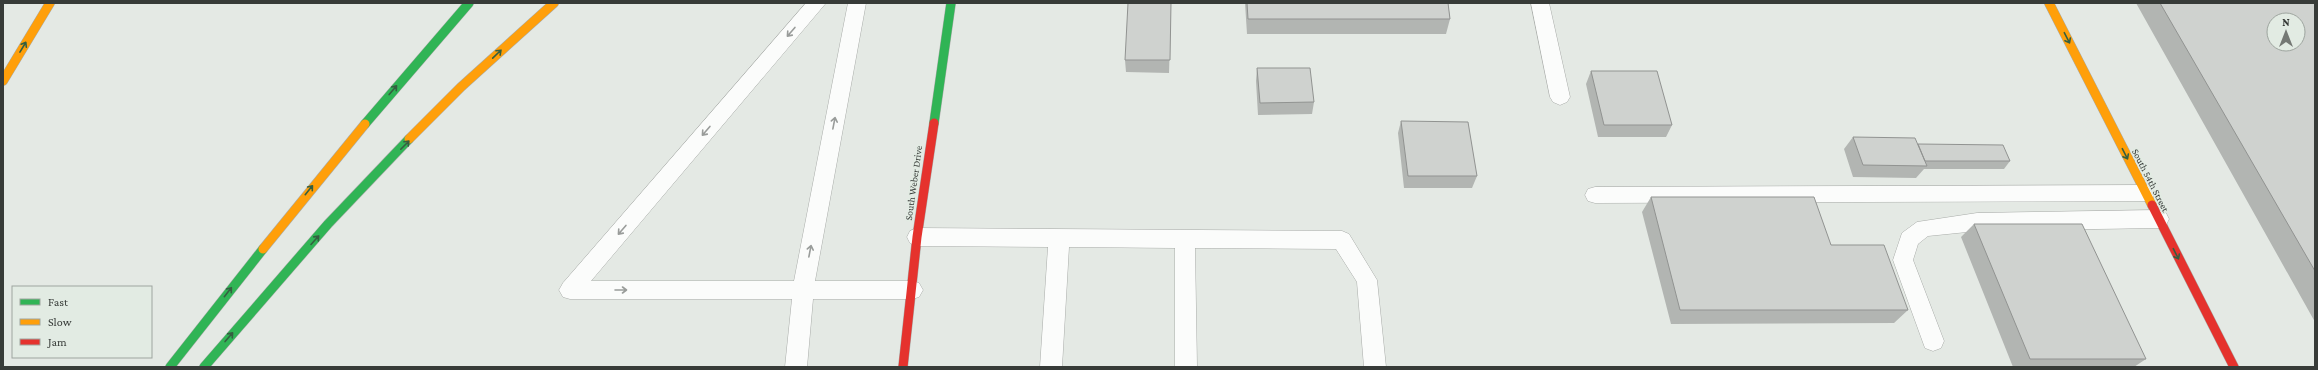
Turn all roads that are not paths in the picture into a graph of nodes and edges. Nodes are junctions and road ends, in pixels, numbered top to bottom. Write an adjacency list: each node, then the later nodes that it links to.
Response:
1 (50, 3): 9 (main road, one-way to 1)
2 (469, 3): 20 (main road, one-way to 2)
3 (554, 3): 21 (main road, one-way to 3)
4 (817, 3): 17 (lane, one-way to 17)
5 (857, 3): 17 (lane, one-way to 5)
6 (950, 3): 14 (main road, South Weber Drive)
7 (1540, 3): 10 (lane)
8 (2049, 3): 11 (main road, South 54th Street, one-way to 11)
9 (3, 81)
10 (1560, 97)
11 (2145, 193): 12 (lane); 13 (main road, South 54th Street)
12 (1595, 195)
13 (2159, 219): 19 (lane); 27 (main road, South 54th Street, one-way to 27)
14 (917, 238): 15 (lane); 18 (main road, South Weber Drive)
15 (1058, 238): 16 (lane); 24 (lane)
16 (1185, 238): 25 (lane); 26 (lane)
17 (803, 290): 18 (lane); 22 (lane)
18 (912, 290): 23 (main road, South Weber Drive)
19 (1933, 341)
20 (170, 367)
21 (204, 367)
22 (796, 367)
23 (903, 367)
24 (1051, 367)
25 (1186, 367)
26 (1374, 367)
27 (2234, 367)

